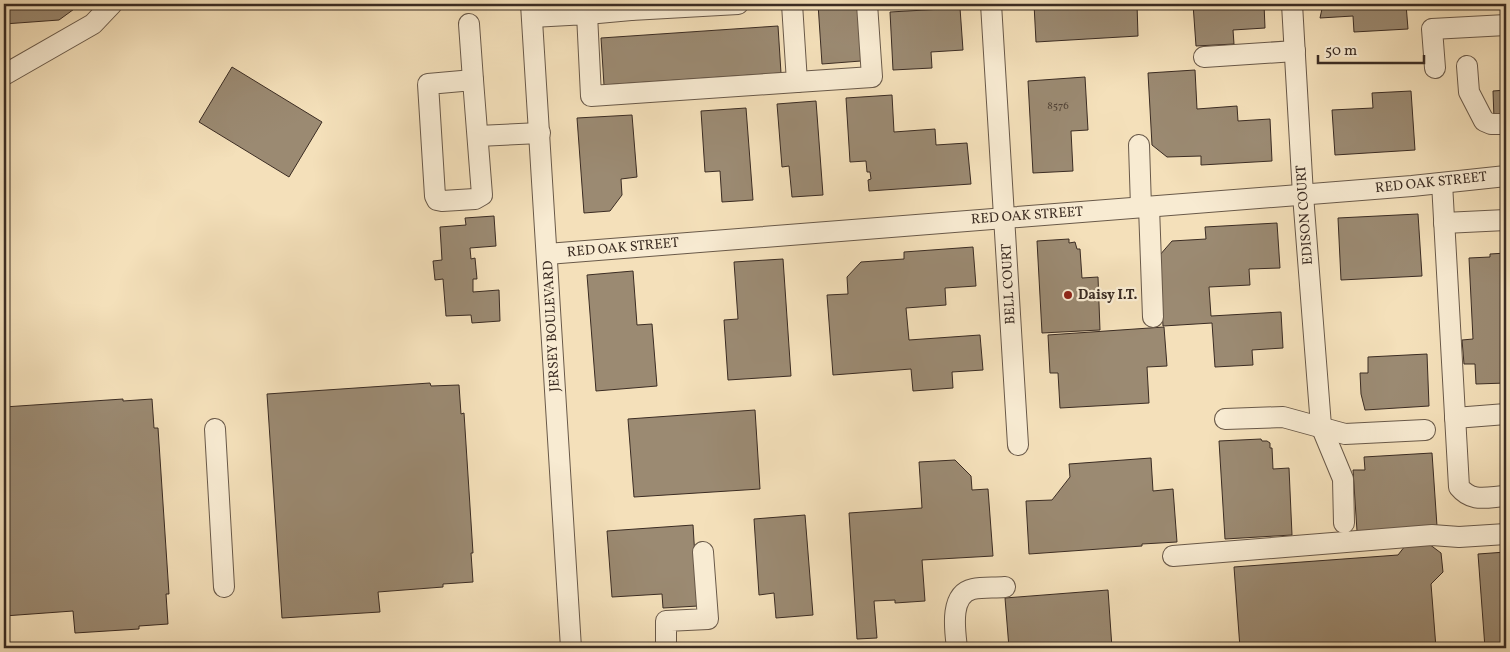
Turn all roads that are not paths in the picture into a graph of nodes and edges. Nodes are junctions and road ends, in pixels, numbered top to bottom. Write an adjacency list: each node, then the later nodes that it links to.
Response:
1 (112, 4): 16 (street)
2 (738, 4): 7 (street)
3 (792, 4): 18 (street)
4 (867, 4): 18 (street)
5 (991, 4): 27 (street, BELL COURT)
6 (1292, 4): 12 (street, EDISON COURT)
7 (630, 7): 9 (street)
8 (532, 10): 9 (street); 20 (street, JERSEY BOULEVARD)
9 (587, 14): 18 (street)
10 (469, 24): 17 (street)
11 (1506, 25): 15 (street)
12 (1295, 51): 13 (street); 25 (street, EDISON COURT)
13 (1204, 57)
14 (1467, 66): 19 (street)
15 (1435, 68)
16 (4, 75)
17 (474, 80): 21 (street); 21 (street)
18 (797, 82)
19 (1506, 124)
20 (540, 133): 21 (street); 30 (street, JERSEY BOULEVARD)
21 (478, 136)
22 (1139, 145): 26 (street)
23 (1506, 176): 24 (street, RED OAK STREET)
24 (1442, 183): 25 (street, RED OAK STREET); 29 (street)
25 (1303, 195): 26 (street, RED OAK STREET); 35 (street, EDISON COURT)
26 (1145, 207): 27 (street, RED OAK STREET); 31 (street)
27 (1005, 218): 30 (street, RED OAK STREET); 38 (street, BELL COURT)
28 (1506, 220): 29 (street)
29 (1444, 223): 33 (street)
30 (547, 254): 46 (street, JERSEY BOULEVARD)
31 (1153, 317)
32 (1506, 414): 33 (street)
33 (1455, 418): 39 (street)
34 (1225, 419): 35 (street)
35 (1321, 426): 37 (street); 40 (street, EDISON COURT)
36 (215, 429): 44 (street)
37 (1425, 430)
38 (1018, 445)
39 (1506, 496)
40 (1344, 523)
41 (1506, 534): 43 (street)
42 (703, 552): 47 (street)
43 (1173, 556)
44 (224, 587)
45 (1005, 587): 48 (street)
46 (571, 648)
47 (666, 648)
48 (957, 648)

